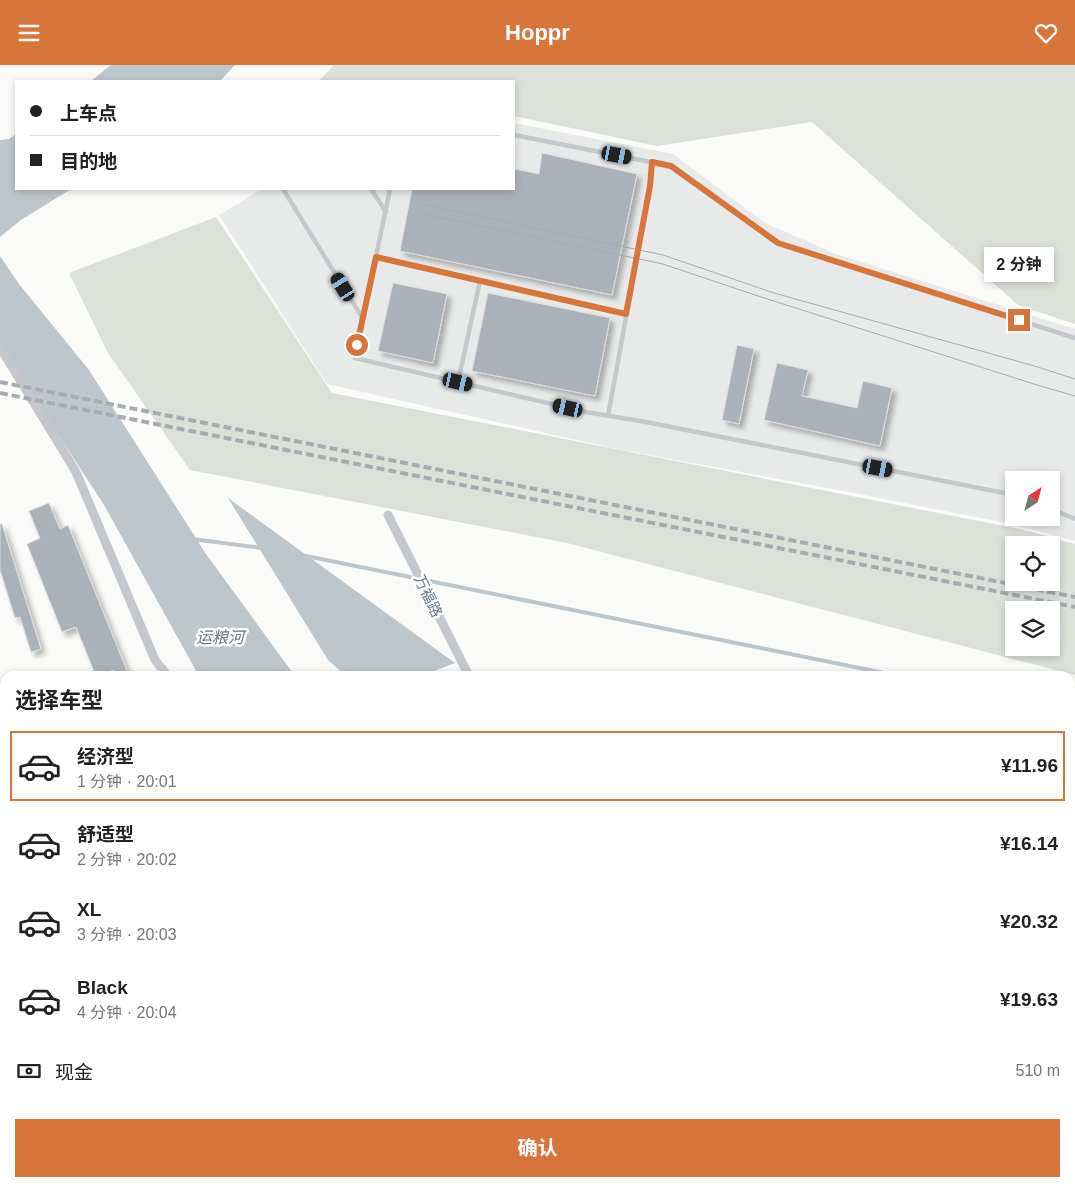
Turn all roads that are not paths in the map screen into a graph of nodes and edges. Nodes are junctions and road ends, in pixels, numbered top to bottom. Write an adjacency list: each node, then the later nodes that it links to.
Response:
1 (515, 135): 2 (lane)
2 (652, 162): 9 (lane); 11 (lane)
3 (283, 190): 10 (lane)
4 (371, 190): 6 (lane)
5 (390, 190): 6 (lane)
6 (386, 212): 7 (lane)
7 (376, 257): 8 (lane); 10 (lane)
8 (480, 281): 9 (lane); 13 (lane)
9 (626, 314): 14 (lane)
10 (363, 319): 13 (lane)
11 (1075, 338)
12 (0, 347): 19 (street)
13 (458, 382): 14 (lane)
14 (608, 416): 15 (lane)
15 (1005, 493)
16 (1060, 513): 18 (lane)
17 (388, 515): 20 (street, 万福路)
18 (1075, 519)
19 (164, 671)
20 (466, 671)

